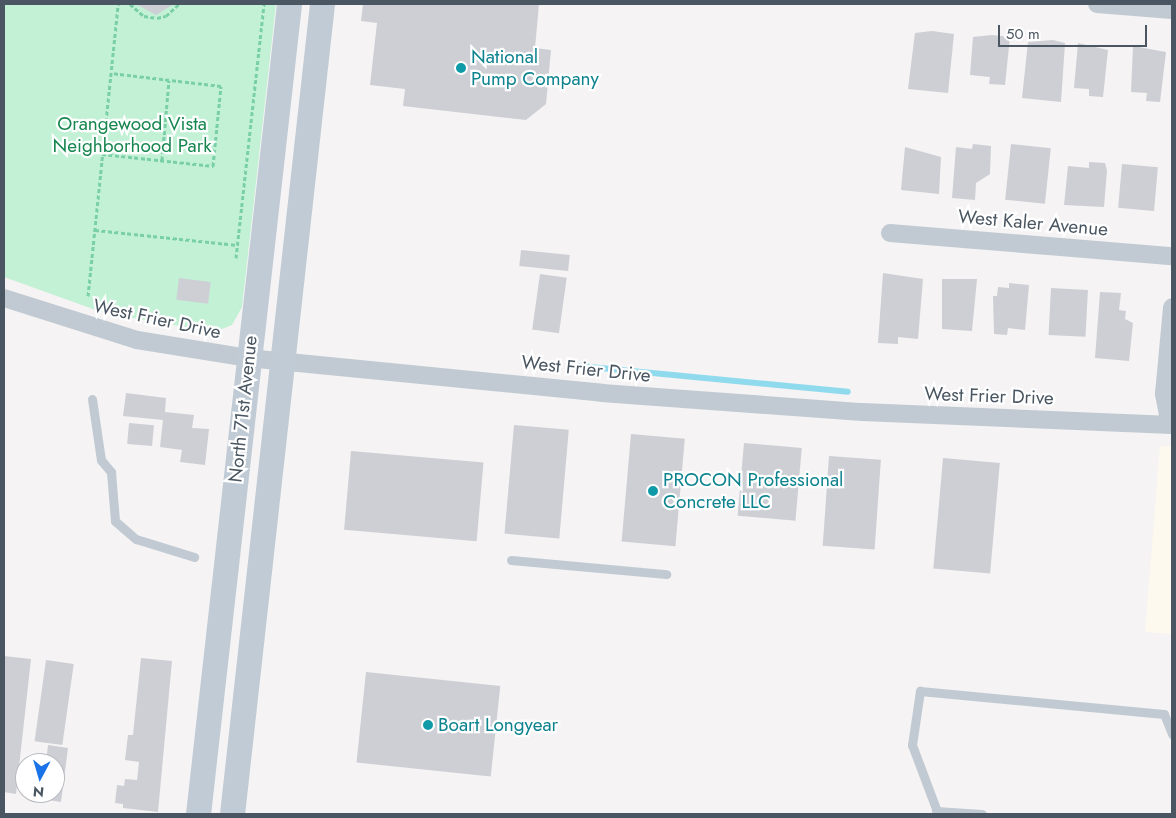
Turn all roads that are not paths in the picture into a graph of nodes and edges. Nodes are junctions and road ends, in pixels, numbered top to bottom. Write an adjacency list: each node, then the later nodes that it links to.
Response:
1 (289, 4): 5 (street, North 71st Avenue)
2 (322, 4): 6 (street, North 71st Avenue)
3 (1097, 4): 4 (street)
4 (1172, 10)
5 (279, 90): 6 (street); 11 (street, North 71st Avenue)
6 (312, 95): 12 (street, North 71st Avenue)
7 (890, 233): 8 (street, West Kaler Avenue)
8 (1172, 256)
9 (4, 298): 11 (street, West Frier Drive)
10 (1172, 307): 14 (street)
11 (248, 358): 12 (street, West Frier Drive); 16 (street, North 71st Avenue)
12 (282, 361): 14 (street, West Frier Drive); 18 (street, North 71st Avenue)
13 (92, 399): 15 (lane)
14 (1172, 424)
15 (194, 557)
16 (226, 560): 18 (street); 22 (street, North 71st Avenue)
17 (511, 560): 19 (lane)
18 (260, 563): 23 (street, North 71st Avenue)
19 (666, 574)
20 (1172, 734): 21 (lane)
21 (937, 812): 24 (lane)
22 (198, 814)
23 (232, 814)
24 (982, 814)

